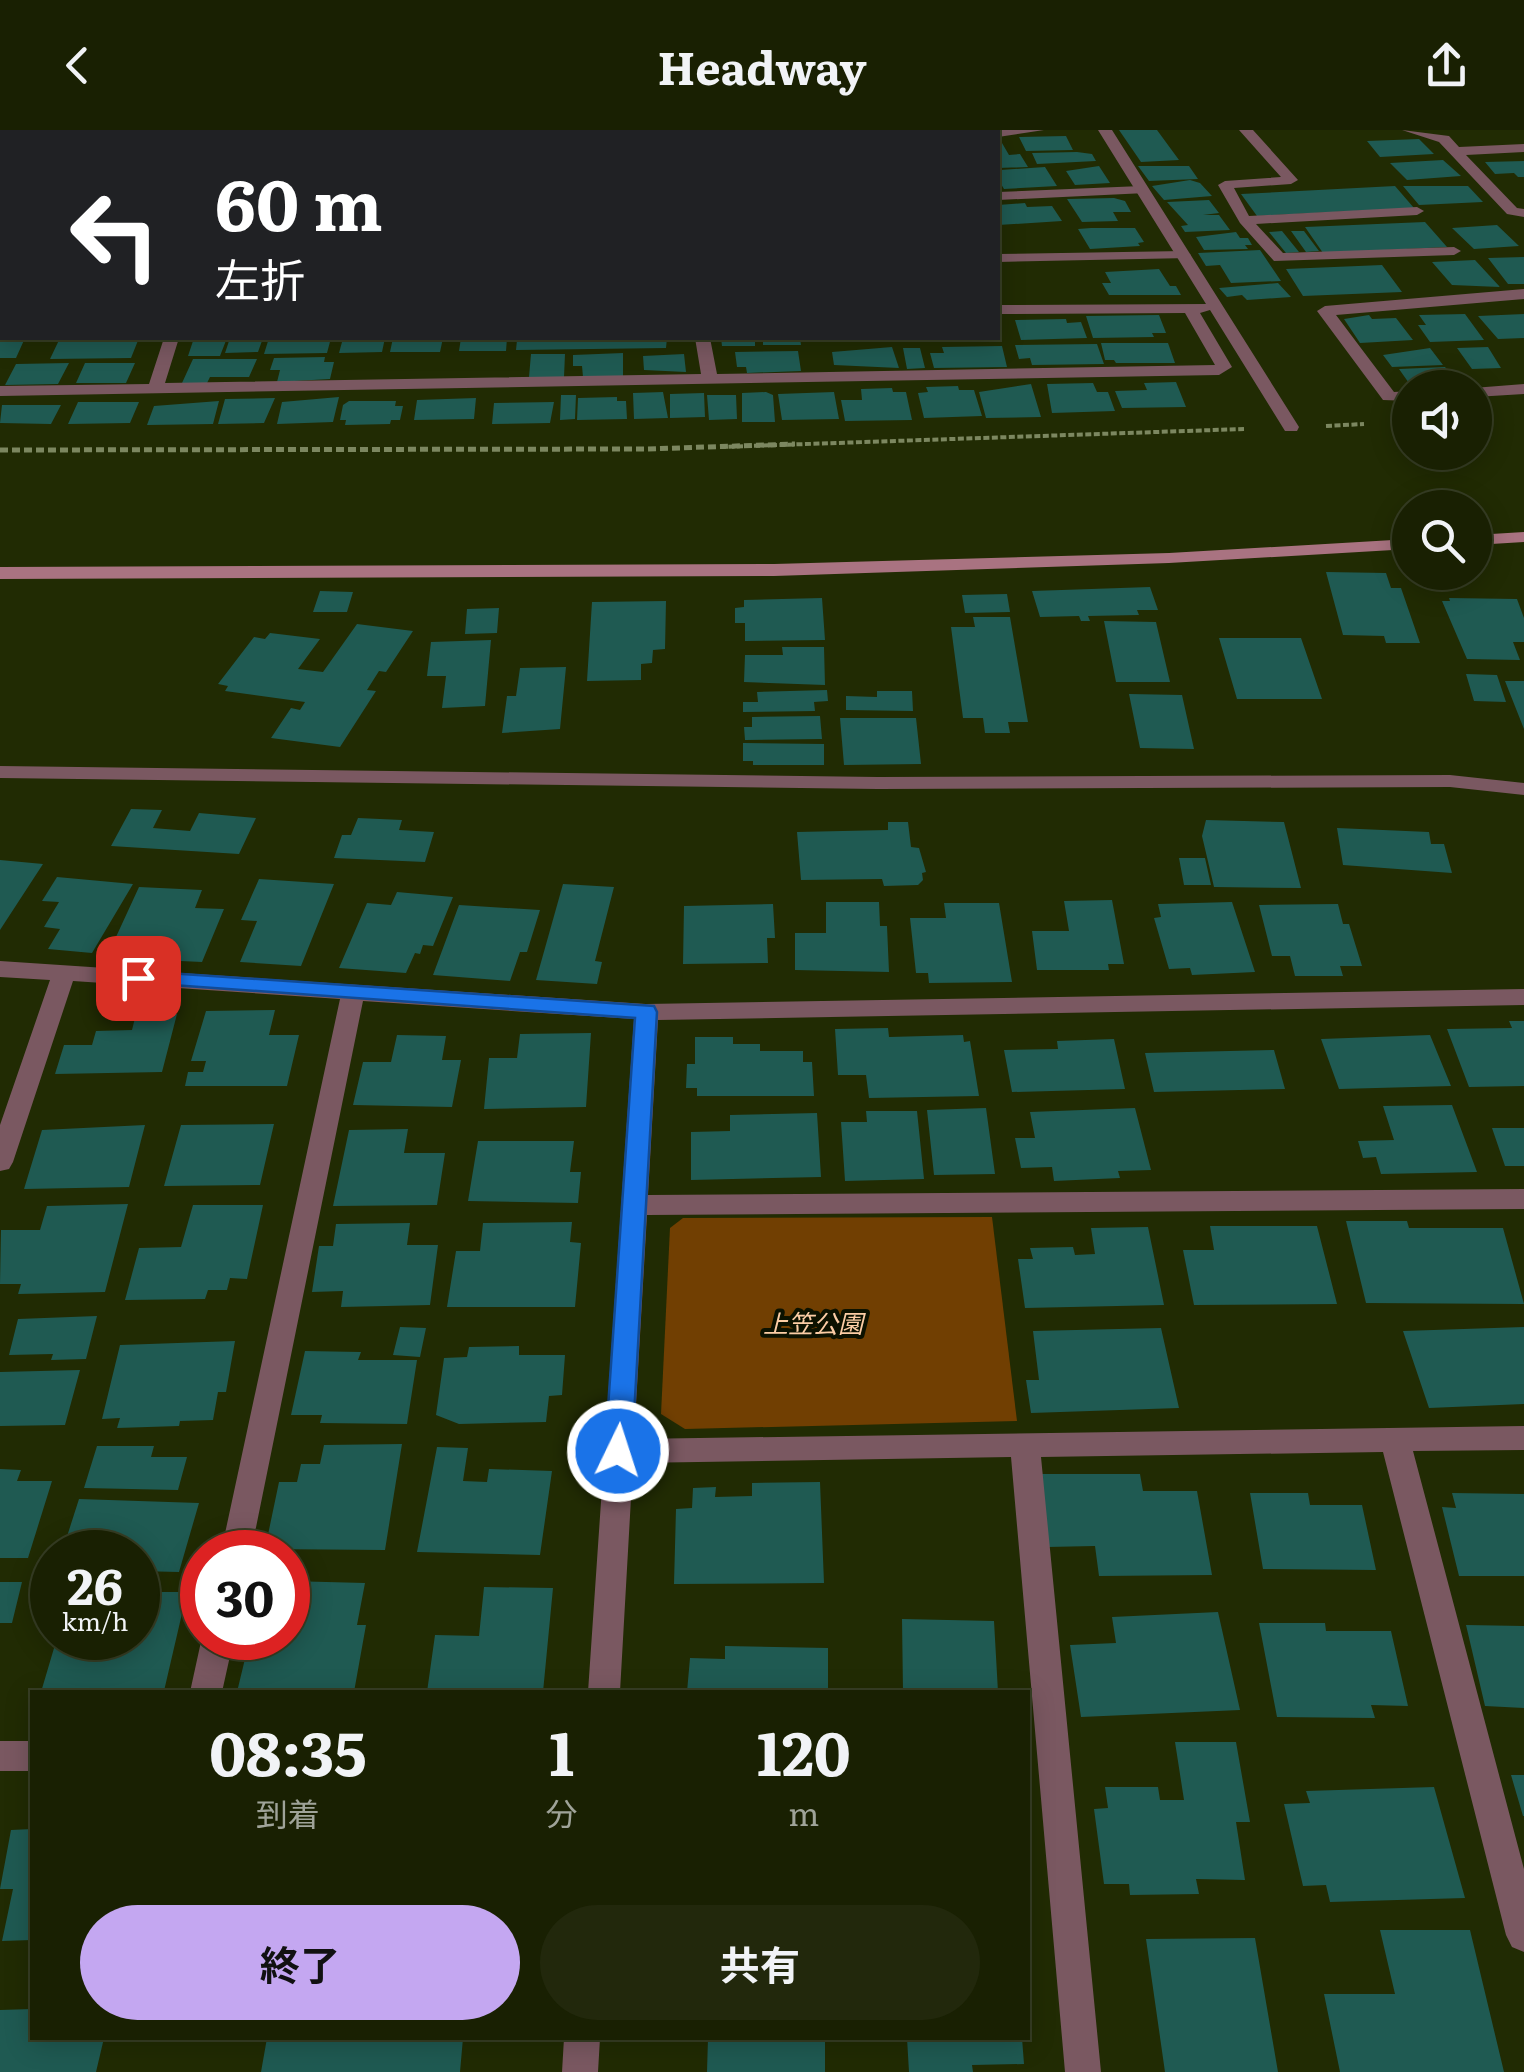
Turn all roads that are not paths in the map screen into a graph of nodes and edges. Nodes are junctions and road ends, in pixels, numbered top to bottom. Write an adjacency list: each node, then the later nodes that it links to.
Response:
1 (1037, 130): 5 (street)
2 (1105, 130): 8 (street)
3 (1246, 130): 12 (street)
4 (1408, 130): 7 (street)
5 (1000, 133)
6 (1524, 148): 7 (street)
7 (1455, 150): 11 (street)
8 (1141, 190): 9 (street); 14 (street)
9 (1000, 196)
10 (1417, 210): 12 (street)
11 (1524, 213)
12 (1245, 220): 13 (street)
13 (1454, 251)
14 (1184, 255): 15 (street); 18 (street)
15 (1000, 258)
16 (1524, 294): 27 (street)
17 (1190, 308): 18 (street); 19 (street); 22 (street)
18 (1219, 308): 28 (street)
19 (1000, 310)
20 (170, 340): 24 (street)
21 (702, 340): 22 (street)
22 (710, 379): 24 (street)
23 (1524, 389): 26 (street)
24 (155, 390): 25 (street)
25 (0, 391)
26 (1492, 391)
27 (1392, 397)
28 (1291, 427)
29 (1524, 537): 30 (street)
30 (1492, 539)
31 (1392, 545): 32 (street)
32 (0, 573)
33 (0, 772): 34 (street)
34 (1524, 788)
35 (0, 969): 36 (street)
36 (63, 976): 37 (street); 40 (street)
37 (353, 994): 39 (street); 47 (street)
38 (1524, 997): 39 (street)
39 (646, 1012): 42 (street)
40 (0, 1162)
41 (1524, 1199): 42 (street)
42 (634, 1205): 46 (street)
43 (1524, 1438): 44 (street)
44 (1394, 1440): 45 (street); 53 (street)
45 (1025, 1445): 46 (street); 56 (street)
46 (618, 1451): 50 (street)
47 (241, 1530)
48 (213, 1660): 49 (street)
49 (206, 1690)
50 (604, 1690)
51 (0, 1756): 52 (street)
52 (30, 1756)
53 (1524, 1935)
54 (582, 2040): 55 (street)
55 (580, 2072)
56 (1083, 2072)

